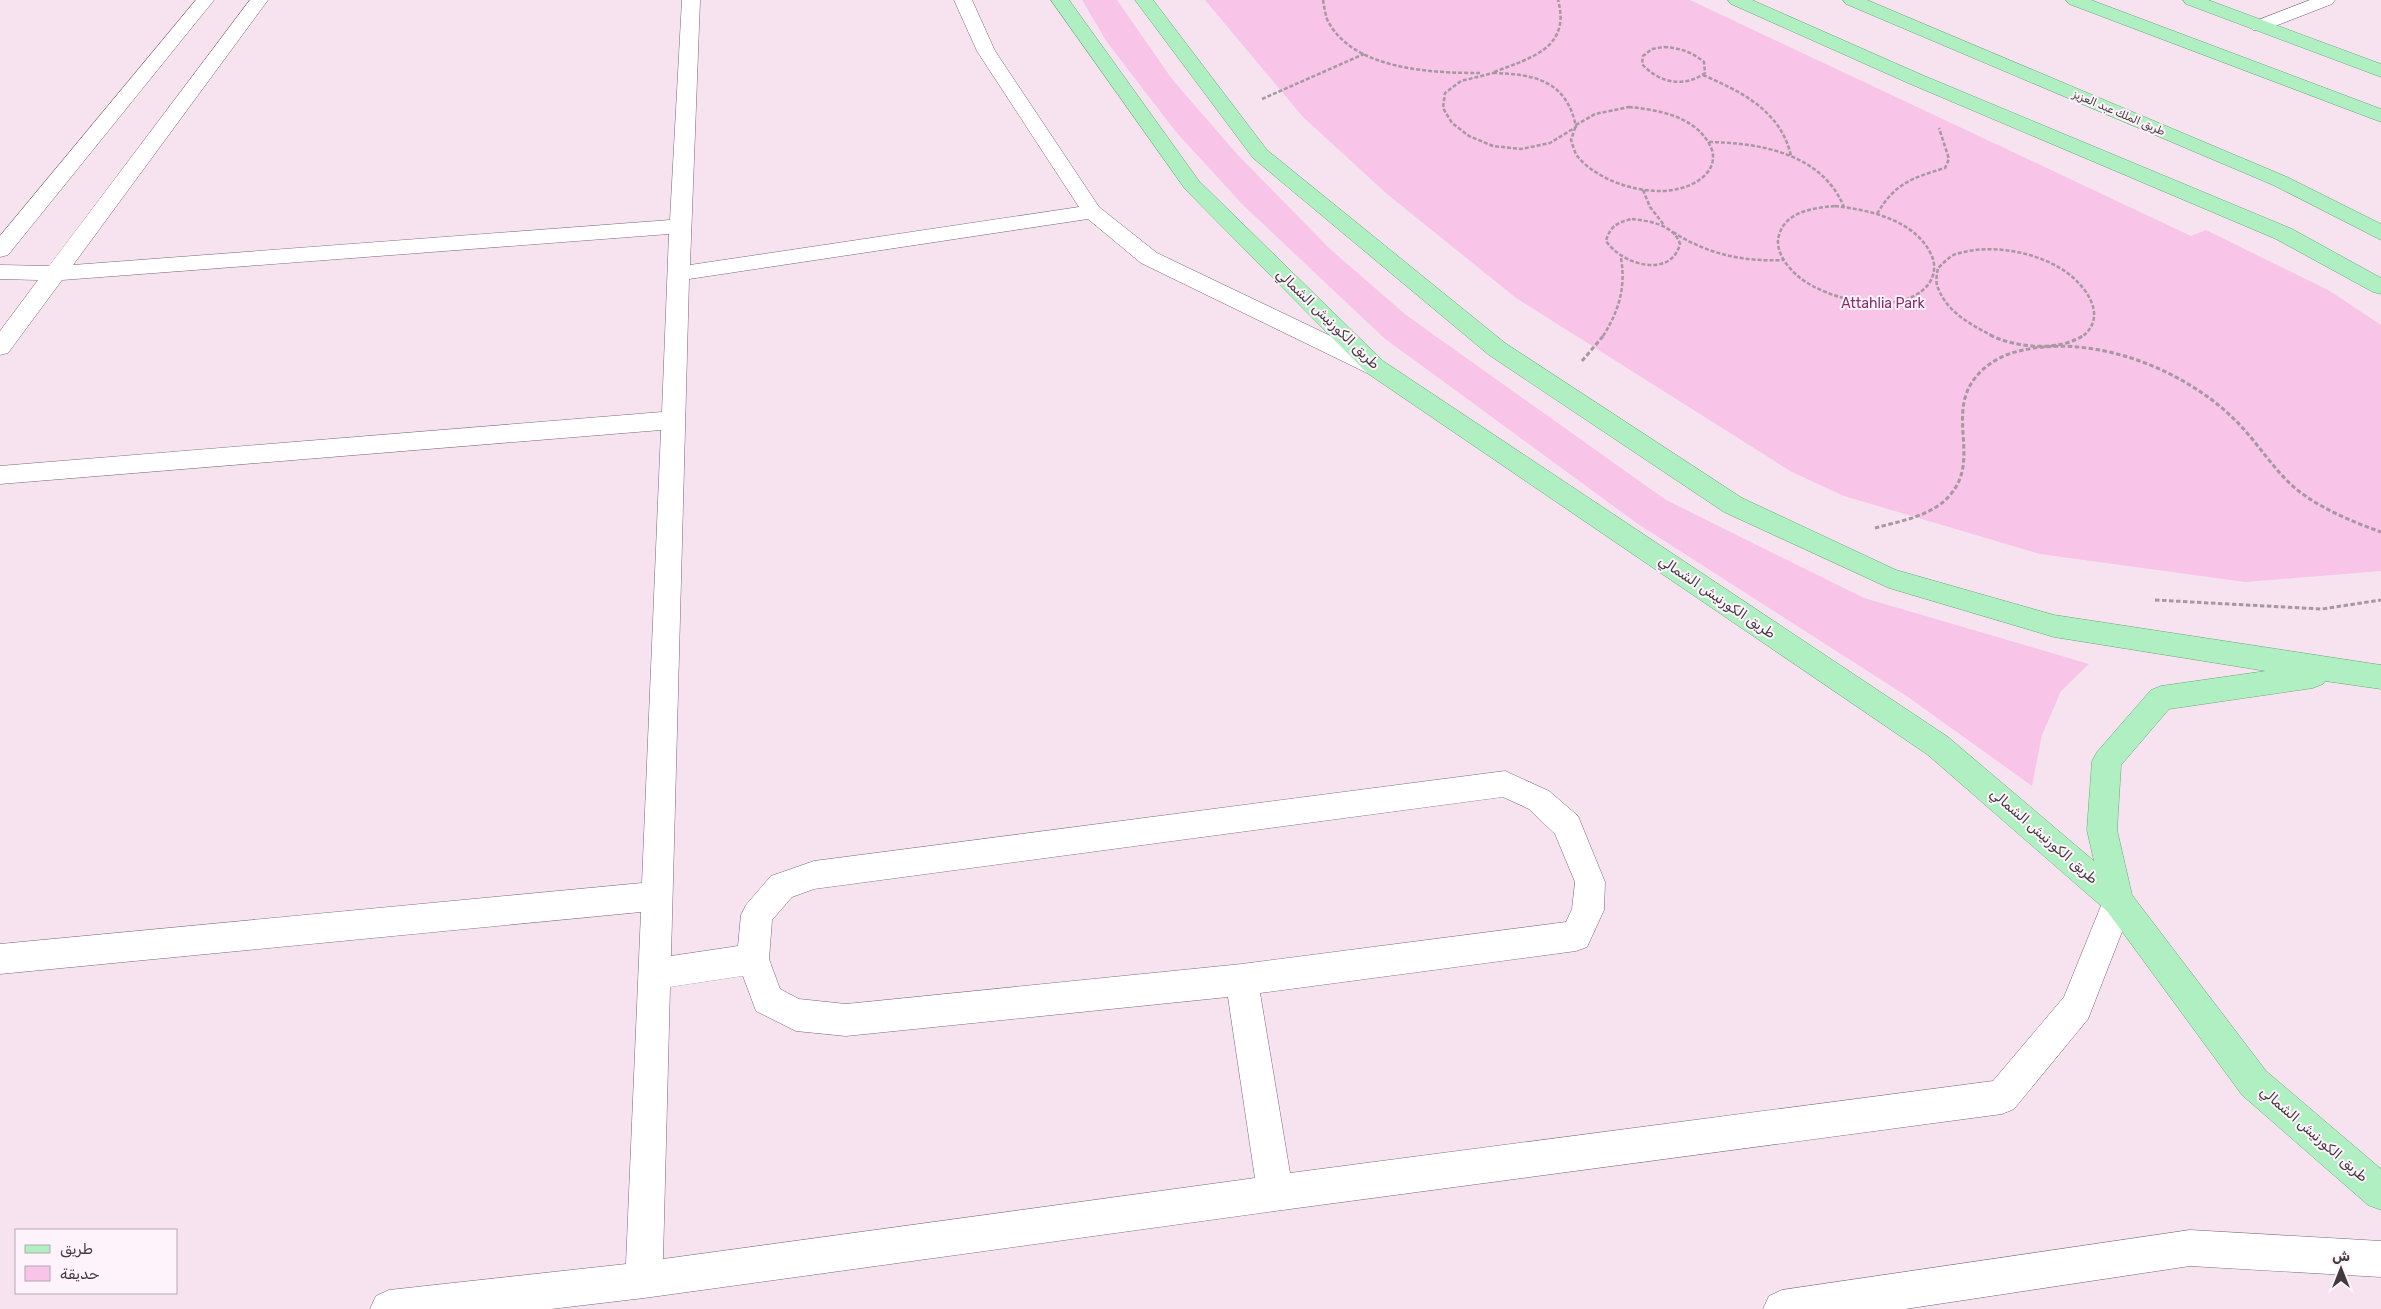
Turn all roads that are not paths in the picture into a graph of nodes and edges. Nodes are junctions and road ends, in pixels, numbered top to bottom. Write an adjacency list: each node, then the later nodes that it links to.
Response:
1 (205, 0): 18 (street)
2 (259, 0): 20 (street)
3 (690, 0): 16 (street)
4 (964, 0): 15 (street)
5 (1060, 0): 24 (main road, طريق الكورنيش الشمالي)
6 (1144, 0): 28 (main road)
7 (1737, 0): 22 (main road)
8 (1852, 0): 17 (main road, طريق الملك عبد العزيز)
9 (2075, 0): 14 (main road)
10 (2192, 0): 12 (main road)
11 (2326, 0): 12 (street)
12 (2259, 26): 13 (main road)
13 (2381, 71)
14 (2381, 116)
15 (1092, 212): 21 (street); 24 (street)
16 (680, 226): 20 (street); 21 (street)
17 (2381, 234)
18 (0, 250)
19 (0, 272): 20 (street)
20 (55, 273): 23 (street)
21 (678, 274): 25 (street)
22 (2381, 288)
23 (0, 347)
24 (1374, 367): 31 (main road, طريق الكورنيش الشمالي)
25 (673, 420): 26 (street); 30 (street)
26 (0, 475)
27 (2381, 666): 28 (main road)
28 (2341, 672): 29 (main road); 31 (main road)
29 (2381, 677)
30 (657, 896): 32 (street); 34 (street)
31 (2118, 900): 36 (main road, طريق الكورنيش الشمالي); 37 (street)
32 (0, 959)
33 (753, 959): 34 (street); 35 (street); 35 (street)
34 (654, 974): 39 (street)
35 (1242, 980): 37 (street)
36 (2381, 1192)
37 (1275, 1193): 39 (street)
38 (2381, 1259): 41 (street)
39 (644, 1280): 40 (street)
40 (389, 1309)
41 (1782, 1309)

